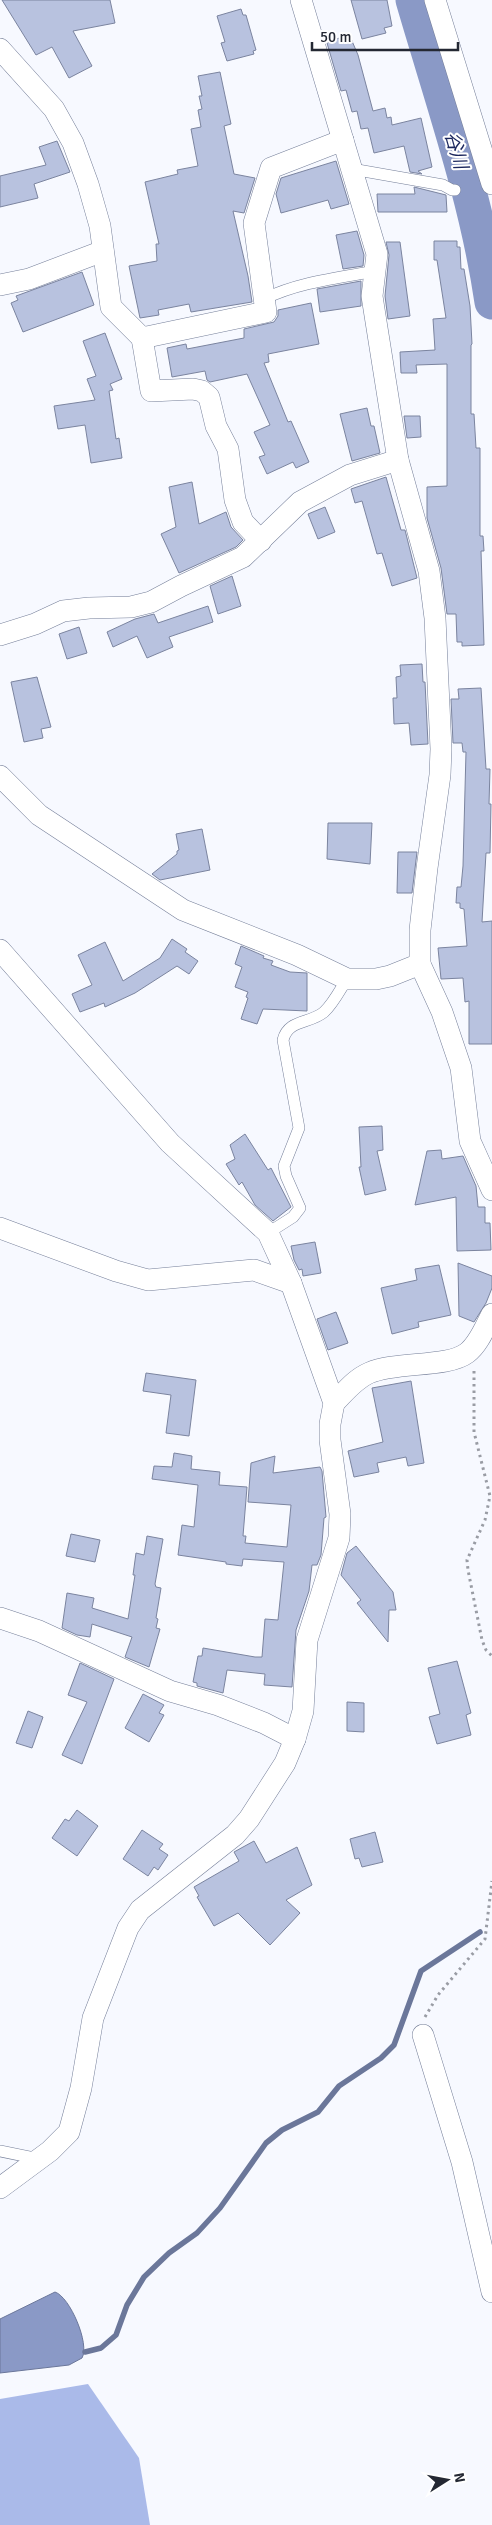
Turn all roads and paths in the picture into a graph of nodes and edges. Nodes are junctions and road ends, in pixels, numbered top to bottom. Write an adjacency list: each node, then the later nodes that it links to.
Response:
1 (300, 0): 4 (street)
2 (435, 0): 6 (street)
3 (0, 49): 8 (street)
4 (343, 140): 5 (street); 11 (street)
5 (352, 169): 7 (lane); 9 (street)
6 (489, 184)
7 (455, 190)
8 (103, 251): 10 (street); 12 (street)
9 (376, 271): 11 (lane); 13 (street)
10 (0, 285)
11 (264, 299): 12 (street)
12 (142, 338): 14 (street)
13 (398, 460): 14 (street); 18 (street)
14 (262, 541): 15 (street)
15 (0, 636)
16 (0, 776): 19 (street)
17 (0, 950): 22 (street)
18 (420, 964): 19 (street); 20 (street)
19 (347, 980): 22 (lane)
20 (492, 1190)
21 (0, 1228): 23 (street)
22 (268, 1233): 23 (street)
23 (291, 1283): 26 (street)
24 (492, 1314): 25 (street)
25 (472, 1348): 26 (street); 28 (path)
26 (334, 1403): 29 (street)
27 (0, 1618): 29 (street)
28 (492, 1656)
29 (295, 1740): 33 (street)
30 (492, 1881): 31 (path)
31 (423, 2035): 35 (street)
32 (0, 2151): 33 (lane)
33 (39, 2159): 34 (street)
34 (0, 2188)
35 (491, 2286)

